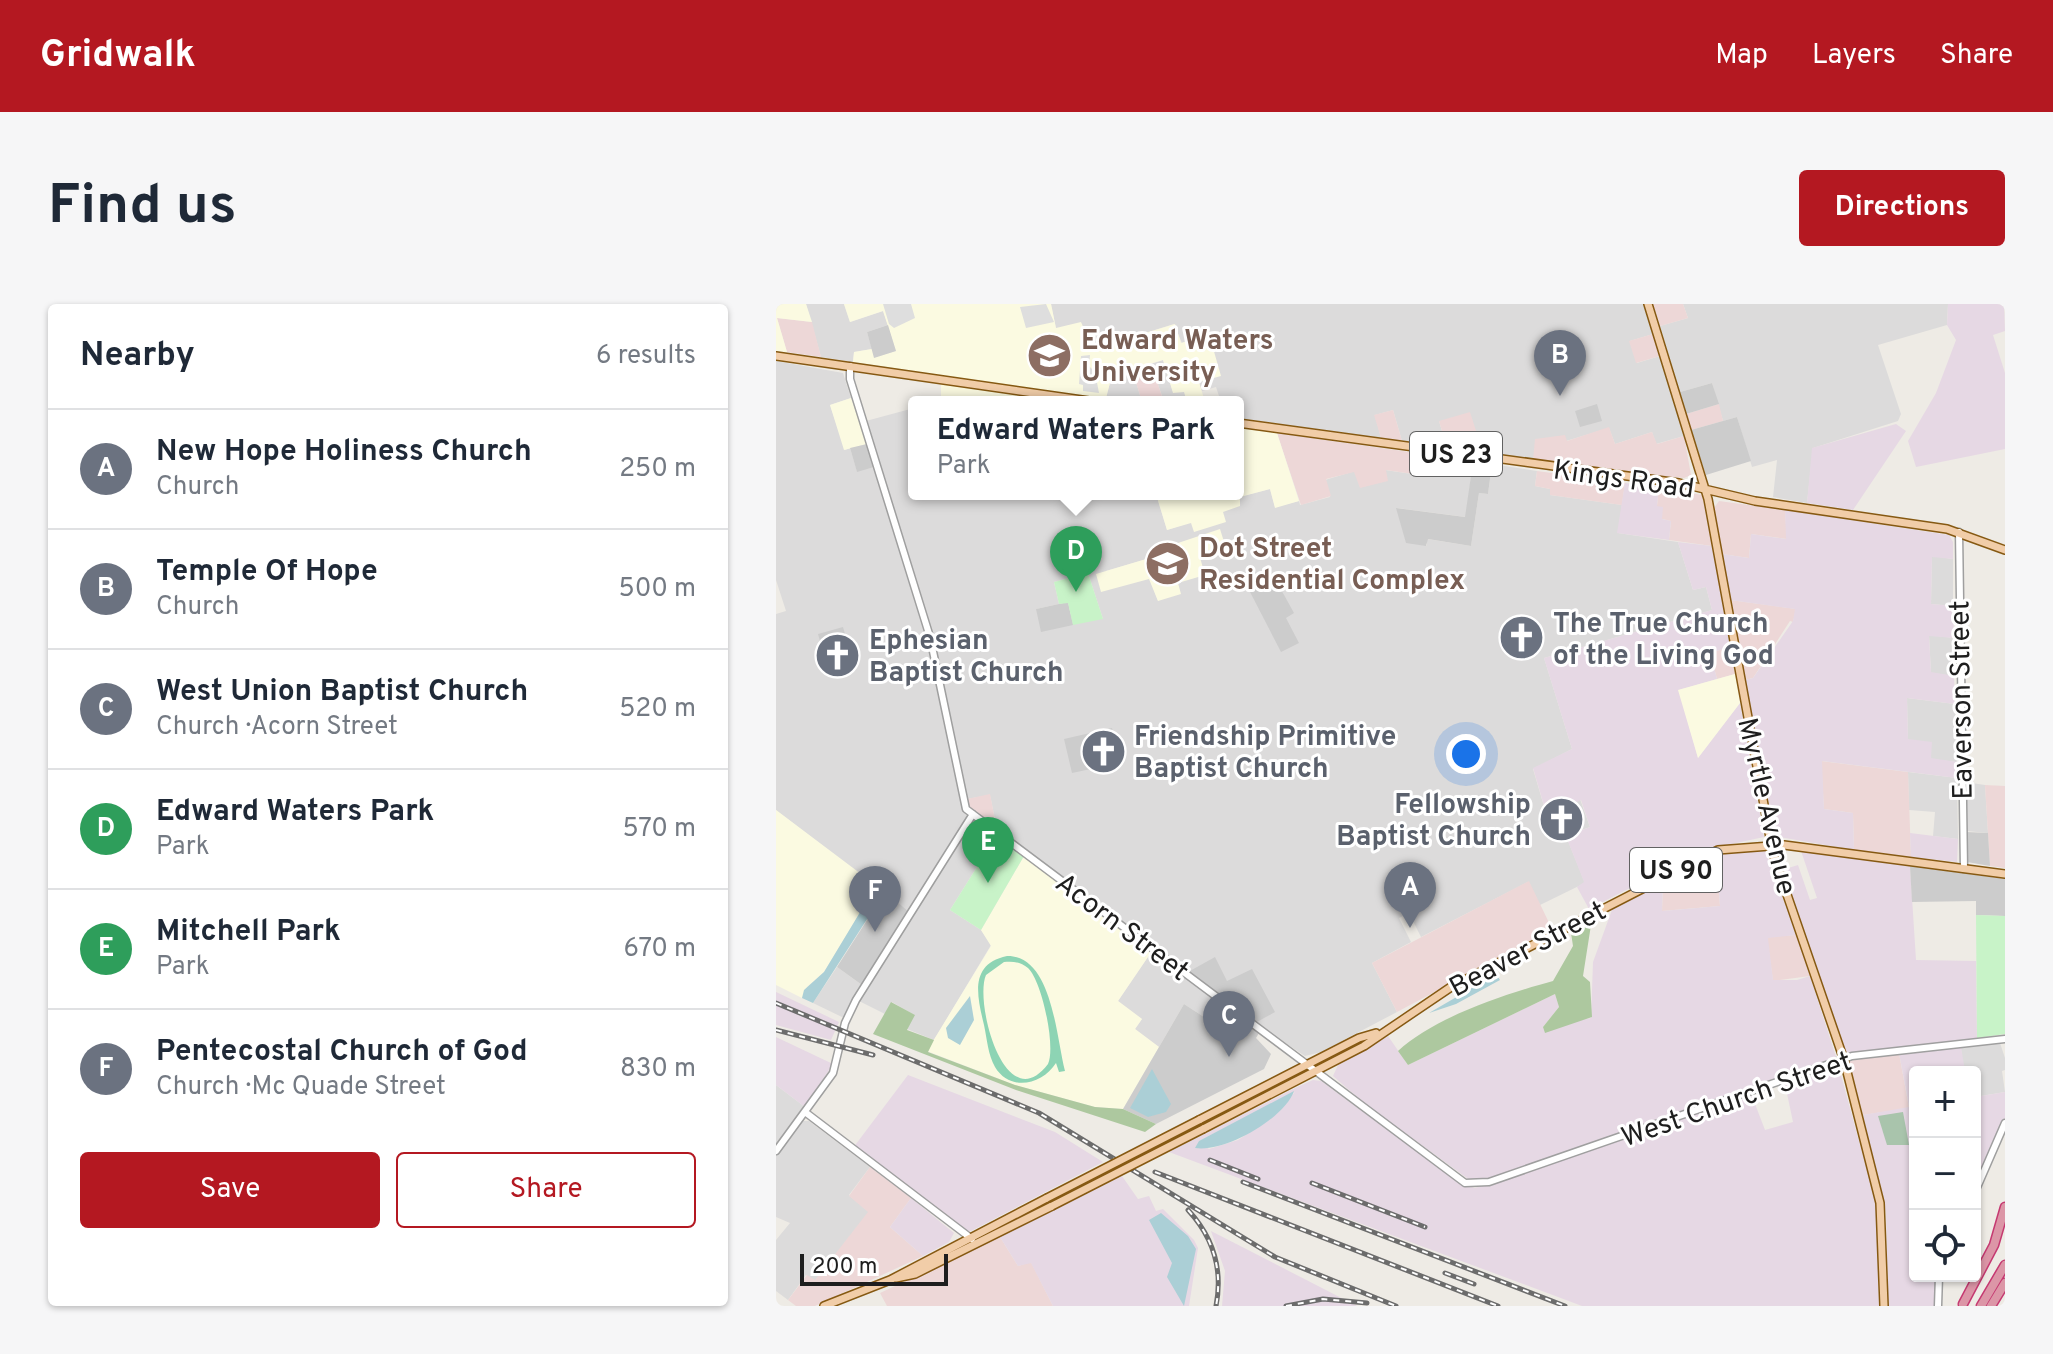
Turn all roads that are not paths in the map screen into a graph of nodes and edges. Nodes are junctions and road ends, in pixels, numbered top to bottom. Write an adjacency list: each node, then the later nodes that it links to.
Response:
1 (1648, 304): 6 (main road, Myrtle Avenue)
2 (776, 356): 3 (main road)
3 (850, 366): 4 (main road); 9 (street, Acorn Street)
4 (1055, 396)
5 (1244, 424): 6 (main road, Kings Road / US 23)
6 (1705, 489): 7 (main road, Kings Road / US 23); 10 (main road, Myrtle Avenue)
7 (1959, 532): 8 (main road, Kings Road / US 23); 11 (street, Eaverson Street)
8 (2005, 550)
9 (973, 814): 16 (street, Acorn Street); 18 (street)
10 (1771, 844): 11 (main road, Beaver Street / US 90); 13 (main road, Beaver Street / US 90); 15 (main road, Myrtle Avenue)
11 (1964, 869): 12 (main road, Beaver Street / US 90)
12 (2005, 874)
13 (1382, 1031): 16 (main road, Beaver Street / US 90); 17 (main road, Beaver Street / US 90)
14 (2005, 1039): 15 (street, West Church Street)
15 (1844, 1060): 22 (street, West Church Street); 35 (main road, Myrtle Avenue)
16 (1306, 1065): 17 (street, Acorn Street); 25 (main road, Beaver Street / US 90, bridge)
17 (1316, 1071): 22 (street, Acorn Street); 26 (main road, Beaver Street / US 90, bridge)
18 (805, 1112): 20 (street); 25 (street)
19 (2005, 1123): 21 (street)
20 (776, 1151)
21 (1981, 1178)
22 (1474, 1185)
23 (2005, 1207): 32 (highway)
24 (2005, 1231): 32 (highway)
25 (970, 1237): 26 (street); 28 (main road, Beaver Street / US 90)
26 (978, 1243): 28 (main road, Beaver Street / US 90)
27 (2005, 1265): 33 (highway)
28 (890, 1280): 31 (main road, Beaver Street / US 90)
29 (1939, 1282): 36 (street)
30 (2005, 1283): 33 (highway)
31 (840, 1304): 34 (main road, Beaver Street / US 90)
32 (1963, 1305)
33 (1986, 1305)
34 (824, 1306)
35 (1884, 1306)
36 (1938, 1306)

